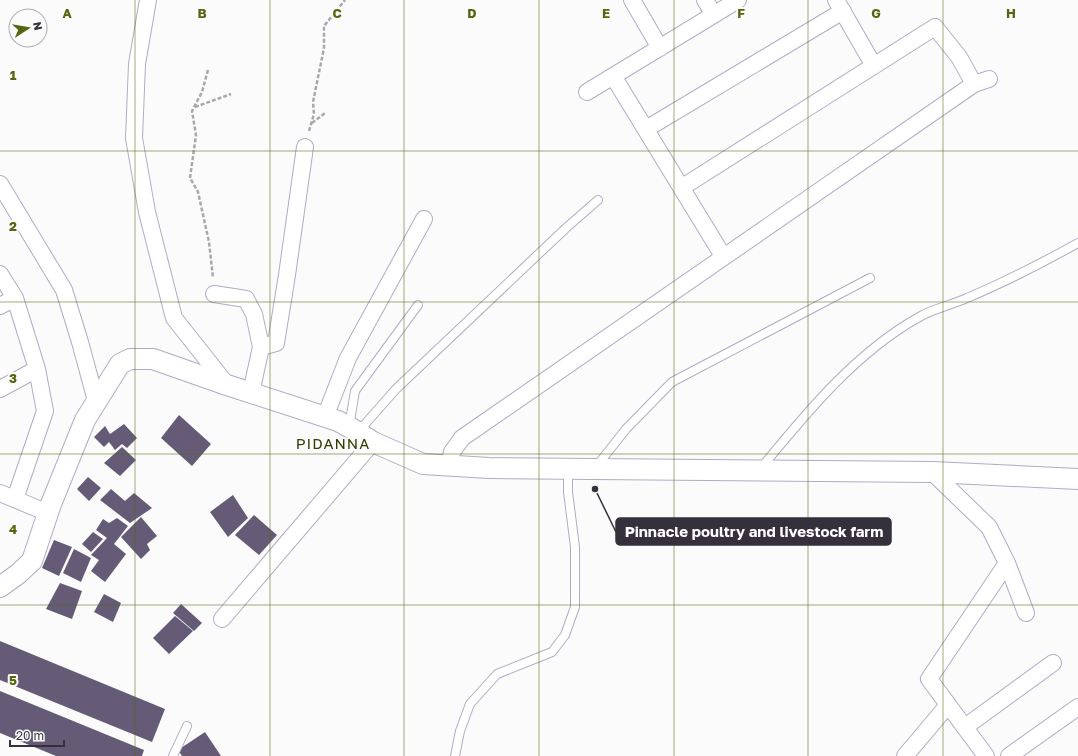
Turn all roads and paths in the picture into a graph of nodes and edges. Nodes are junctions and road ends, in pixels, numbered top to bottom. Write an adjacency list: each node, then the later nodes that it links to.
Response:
1 (148, 0): 33 (street)
2 (345, 0): 16 (path)
3 (632, 0): 8 (street)
4 (705, 0): 7 (street)
5 (738, 0): 7 (street)
6 (840, 6): 9 (street); 17 (street)
7 (714, 15): 8 (street)
8 (660, 48): 11 (street)
9 (874, 66): 20 (street); 24 (street)
10 (208, 70): 14 (path)
11 (613, 76): 12 (street); 17 (street)
12 (587, 92)
13 (231, 94): 14 (path)
14 (194, 108): 27 (path)
15 (325, 113): 16 (path)
16 (311, 123): 18 (path)
17 (646, 129): 20 (street)
18 (305, 147): 31 (street)
19 (0, 184): 36 (street)
20 (681, 188): 24 (street)
21 (598, 200): 38 (lane)
22 (424, 219): 37 (street)
23 (1078, 242): 42 (lane)
24 (723, 256): 39 (street)
25 (0, 274): 28 (street)
26 (870, 278): 41 (lane)
27 (214, 294): 31 (street)
28 (14, 298): 30 (street); 32 (street)
29 (418, 305): 38 (lane)
30 (0, 306)
31 (261, 347): 35 (street)
32 (37, 368): 34 (street); 46 (street)
33 (227, 385): 35 (street); 36 (street)
34 (0, 389)
35 (251, 393): 37 (street)
36 (96, 400): 47 (street)
37 (325, 417): 38 (street)
38 (360, 434): 39 (street); 51 (street)
39 (449, 465): 40 (street)
40 (568, 469): 41 (street); 58 (lane)
41 (594, 469): 42 (street)
42 (759, 470): 43 (street)
43 (932, 472): 44 (street); 48 (street)
44 (1078, 480)
45 (0, 493): 46 (street)
46 (15, 499): 47 (street)
47 (48, 513): 49 (street)
48 (1007, 563): 50 (street); 53 (street)
49 (0, 587)
50 (1026, 613)
51 (222, 619)
52 (1053, 663): 56 (street)
53 (948, 705): 56 (street); 59 (street)
54 (1078, 707): 61 (street)
55 (187, 726): 57 (lane)
56 (965, 727): 60 (street)
57 (173, 756)
58 (455, 756)
59 (904, 756)
60 (986, 756)
61 (1009, 756)

